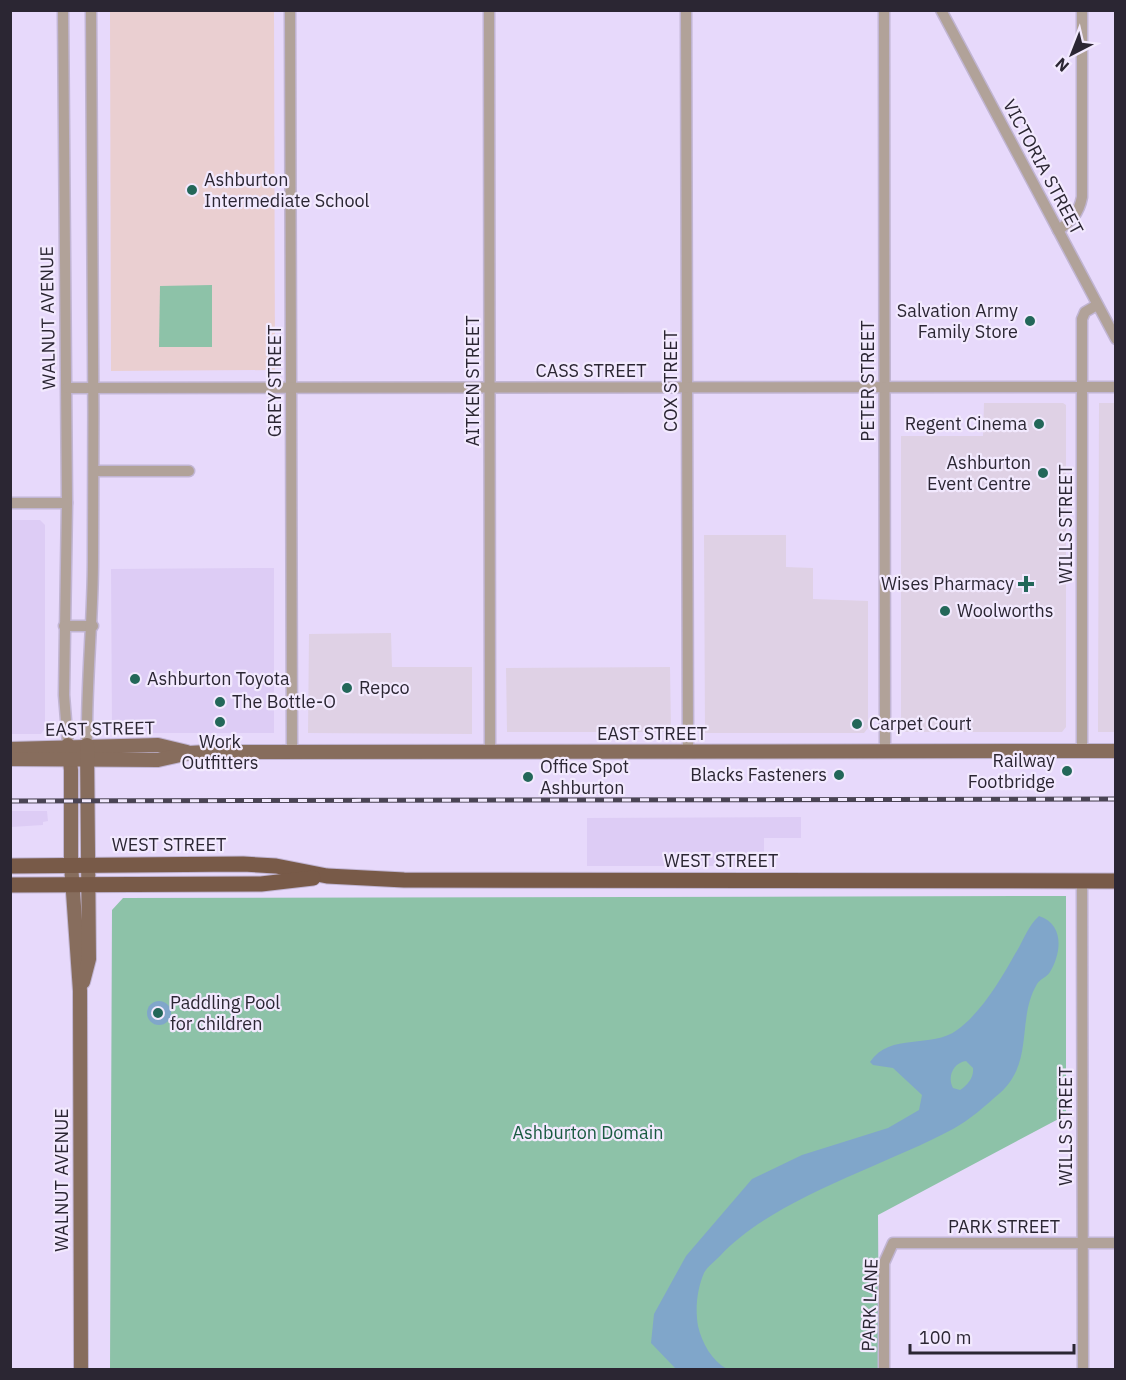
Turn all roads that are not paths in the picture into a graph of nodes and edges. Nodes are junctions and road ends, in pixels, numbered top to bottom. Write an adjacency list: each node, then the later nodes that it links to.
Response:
1 (63, 10): 16 (street, WALNUT AVENUE)
2 (91, 10): 17 (street, WALNUT AVENUE)
3 (290, 10): 18 (street, GREY STREET)
4 (489, 10): 19 (street, AITKEN STREET)
5 (686, 10): 12 (street, COX STREET)
6 (884, 10): 13 (street, PETER STREET)
7 (941, 10): 9 (street, VICTORIA STREET)
8 (1082, 10): 9 (street)
9 (1058, 230): 10 (street, VICTORIA STREET)
10 (1097, 304): 11 (street, VICTORIA STREET); 14 (street, WILLS STREET)
11 (1116, 339)
12 (687, 387): 13 (street, CASS STREET); 19 (street, CASS STREET); 34 (street, COX STREET)
13 (885, 387): 14 (street, CASS STREET); 29 (street, PETER STREET)
14 (1082, 387): 15 (street, CASS STREET); 30 (street, WILLS STREET)
15 (1116, 387)
16 (67, 388): 17 (street, CASS STREET); 23 (street, WALNUT AVENUE)
17 (94, 388): 18 (street, CASS STREET); 20 (street, WALNUT AVENUE)
18 (291, 388): 19 (street, CASS STREET); 32 (street, GREY STREET)
19 (489, 388): 33 (street, AITKEN STREET)
20 (94, 471): 21 (street); 25 (street, WALNUT AVENUE)
21 (189, 471)
22 (10, 503): 23 (street)
23 (67, 503): 24 (street, WALNUT AVENUE)
24 (64, 626): 25 (street); 26 (street, WALNUT AVENUE)
25 (93, 626): 27 (street, WALNUT AVENUE)
26 (68, 745): 27 (main road, EAST STREET); 28 (main road, EAST STREET); 37 (main road, WALNUT AVENUE)
27 (87, 745): 35 (main road, EAST STREET); 38 (main road, WALNUT AVENUE)
28 (10, 749)
29 (885, 751): 30 (main road, EAST STREET); 34 (main road, EAST STREET)
30 (1082, 751): 31 (main road, EAST STREET)
31 (1116, 751)
32 (292, 752): 33 (main road, EAST STREET); 35 (main road, EAST STREET)
33 (490, 752): 34 (main road, EAST STREET)
34 (688, 752)
35 (189, 753): 38 (main road, EAST STREET)
36 (10, 759): 37 (main road, EAST STREET)
37 (71, 760): 38 (main road, EAST STREET); 39 (main road, WALNUT AVENUE)
38 (86, 760): 39 (main road, WALNUT AVENUE)
39 (79, 864): 40 (highway, WEST STREET); 41 (highway, WEST STREET); 45 (main road, WALNUT AVENUE)
40 (10, 866)
41 (327, 876): 43 (highway, WEST STREET); 45 (highway, WEST STREET)
42 (1116, 881): 43 (highway, WEST STREET)
43 (1082, 882): 47 (street, WILLS STREET)
44 (10, 885): 45 (highway, WEST STREET)
45 (81, 885): 49 (main road, WALNUT AVENUE)
46 (892, 1243): 47 (street, PARK STREET); 50 (street, PARK LANE)
47 (1083, 1243): 48 (street, PARK STREET); 51 (street, WILLS STREET)
48 (1116, 1243)
49 (81, 1370)
50 (884, 1370)
51 (1083, 1370)

